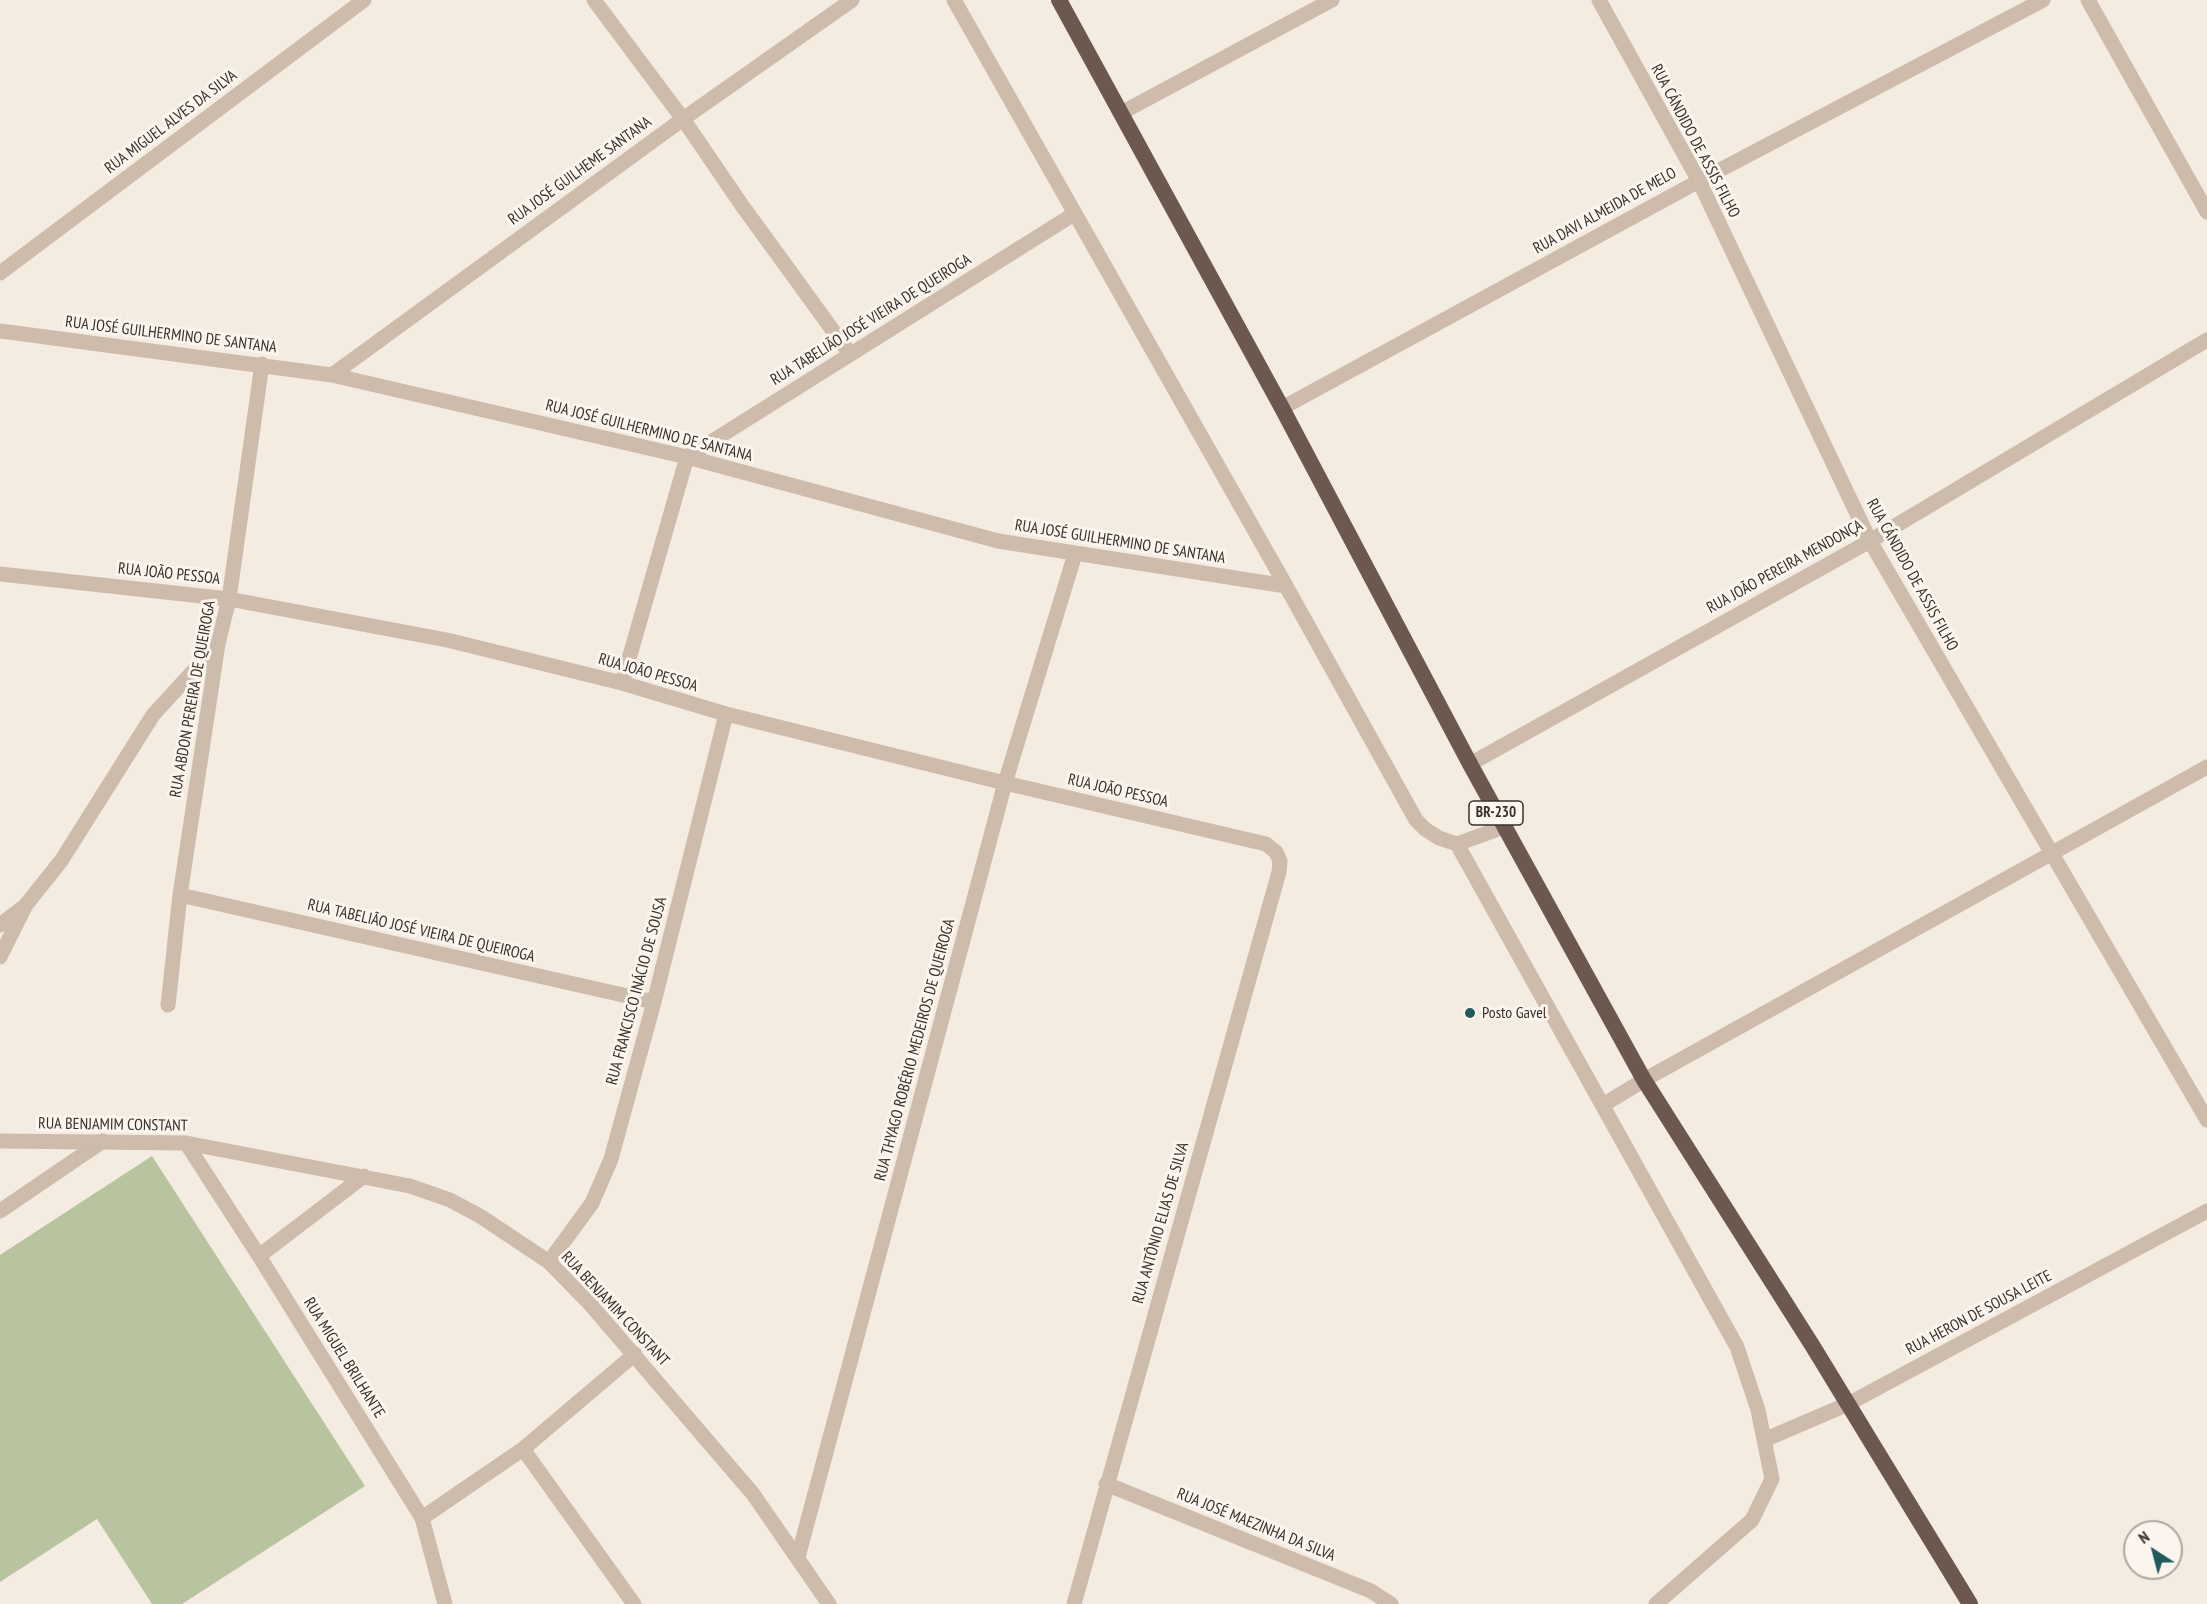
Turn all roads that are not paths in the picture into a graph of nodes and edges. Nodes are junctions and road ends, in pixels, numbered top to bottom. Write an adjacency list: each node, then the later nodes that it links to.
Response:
1 (364, 0): 15 (street, RUA MIGUEL ALVES DA SILVA)
2 (594, 0): 11 (street)
3 (852, 0): 11 (street, RUA JOSÉ GUILHEME SANTANA)
4 (954, 0): 14 (street)
5 (1059, 0): 10 (highway, BR-230)
6 (1332, 0): 10 (street)
7 (1599, 0): 12 (street, RUA CÁNDIDO DE ASSIS FILHO)
8 (2043, 0): 12 (street, RUA DAVI ALMEIDA DE MELO)
9 (2088, 0): 13 (street)
10 (1121, 114): 21 (highway, BR-230)
11 (683, 119): 18 (street); 20 (street, RUA JOSÉ GUILHEME SANTANA)
12 (1699, 181): 21 (street, RUA DAVI ALMEIDA DE MELO); 23 (street, RUA CÁNDIDO DE ASSIS FILHO)
13 (2207, 212)
14 (1074, 214): 18 (street, RUA TABELIÃO JOSÉ VIEIRA DE QUEIROGA); 26 (street)
15 (0, 273)
16 (0, 331): 19 (street, RUA JOSÉ GUILHERMINO DE SANTANA)
17 (2207, 340): 23 (street, RUA JOÃO PEREIRA MENDONÇA)
18 (850, 354): 22 (street, RUA TABELIÃO JOSÉ VIEIRA DE QUEIROGA)
19 (262, 364): 20 (street, RUA JOSÉ GUILHERMINO DE SANTANA); 27 (street, RUA ABDON PEREIRA DE QUEIROGA)
20 (332, 375): 22 (street, RUA JOSÉ GUILHERMINO DE SANTANA)
21 (1282, 408): 31 (highway, BR-230)
22 (687, 457): 24 (street, RUA JOSÉ GUILHERMINO DE SANTANA); 29 (street)
23 (1869, 541): 31 (street, RUA JOÃO PEREIRA MENDONÇA); 37 (street, RUA CÁNDIDO DE ASSIS FILHO)
24 (1075, 554): 26 (street, RUA JOSÉ GUILHERMINO DE SANTANA); 33 (street, RUA THYAGO ROBÉRIO MEDEIROS DE QUEIROGA)
25 (0, 574): 27 (street, RUA JOÃO PESSOA)
26 (1286, 586): 35 (street)
27 (229, 599): 28 (street, RUA ABDON PEREIRA DE QUEIROGA); 29 (street, RUA JOÃO PESSOA)
28 (218, 644): 38 (street, RUA ABDON PEREIRA DE QUEIROGA); 39 (street)
29 (622, 683): 30 (street, RUA JOÃO PESSOA)
30 (726, 714): 33 (street, RUA JOÃO PESSOA); 42 (street, RUA FRANCISCO INÁCIO DE SOUSA)
31 (1470, 764): 34 (highway, BR-230)
32 (2207, 767): 37 (street)
33 (1005, 783): 36 (street, RUA JOÃO PESSOA); 61 (street, RUA THYAGO ROBÉRIO MEDEIROS DE QUEIROGA)
34 (1504, 827): 35 (street); 44 (highway, BR-230)
35 (1457, 844): 45 (street)
36 (1275, 852): 59 (street, RUA ANTÔNIO ELIAS DE SILVA)
37 (2052, 853): 44 (street); 46 (street, RUA CÁNDIDO DE ASSIS FILHO)
38 (180, 895): 42 (street, RUA TABELIÃO JOSÉ VIEIRA DE QUEIROGA); 43 (street, RUA ABDON PEREIRA DE QUEIROGA)
39 (25, 906): 40 (street); 41 (street)
40 (0, 925)
41 (0, 957)
42 (654, 1002): 54 (street, RUA FRANCISCO INÁCIO DE SOUSA)
43 (168, 1005)
44 (1644, 1080): 45 (street); 56 (highway, BR-230)
45 (1604, 1106): 57 (street)
46 (2207, 1120)
47 (0, 1141): 48 (street, RUA BENJAMIM CONSTANT)
48 (103, 1141): 49 (street, RUA BENJAMIM CONSTANT); 52 (street)
49 (186, 1143): 50 (street, RUA BENJAMIM CONSTANT); 53 (street, RUA MIGUEL BRILHANTE)
50 (364, 1176): 53 (street); 54 (street, RUA BENJAMIM CONSTANT)
51 (2207, 1210): 56 (street, RUA HERON DE SOUSA LEITE)
52 (0, 1211)
53 (259, 1256): 60 (street, RUA MIGUEL BRILHANTE)
54 (549, 1262): 55 (street, RUA BENJAMIM CONSTANT)
55 (634, 1354): 58 (street); 61 (street, RUA BENJAMIM CONSTANT)
56 (1848, 1404): 57 (street, RUA HERON DE SOUSA LEITE); 68 (highway, BR-230)
57 (1764, 1440): 67 (street)
58 (524, 1449): 60 (street); 63 (street)
59 (1106, 1484): 65 (street, RUA ANTÔNIO ELIAS DE SILVA); 66 (street, RUA JOSÉ MAEZINHA DA SILVA)
60 (422, 1518): 62 (street, RUA MIGUEL BRILHANTE)
61 (798, 1557): 64 (street, RUA BENJAMIM CONSTANT)
62 (445, 1604)
63 (634, 1604)
64 (829, 1604)
65 (1074, 1604)
66 (1391, 1604)
67 (1656, 1604)
68 (1970, 1604)

